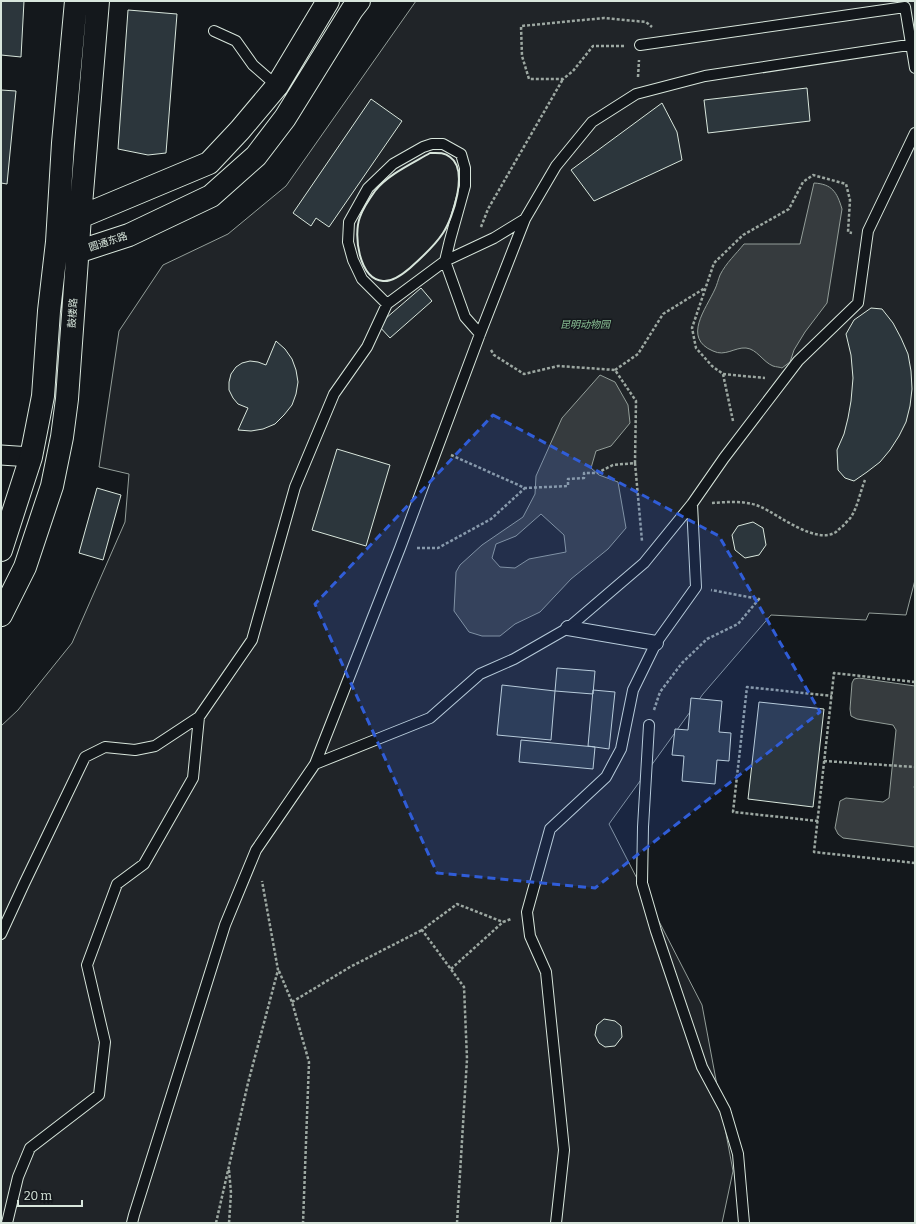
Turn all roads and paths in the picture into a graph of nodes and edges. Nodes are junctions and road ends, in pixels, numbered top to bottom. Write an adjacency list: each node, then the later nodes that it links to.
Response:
1 (76, 1): 18 (main road)
2 (98, 1): 15 (main road, 鼓楼路)
3 (328, 1): 12 (main road)
4 (359, 1): 20 (main road, 圆通东路)
5 (910, 6): 7 (lane); 9 (lane)
6 (214, 31): 12 (lane)
7 (669, 41): 8 (lane); 11 (path)
8 (640, 45): 11 (path); 13 (path)
9 (914, 46): 10 (lane); 13 (lane)
10 (915, 68)
11 (563, 79): 19 (path)
12 (277, 86): 15 (main road)
13 (636, 94): 16 (lane)
14 (915, 133): 17 (lane)
15 (80, 217): 18 (main road); 20 (main road, 鼓楼路)
16 (525, 219): 19 (lane); 24 (lane)
17 (868, 238): 22 (path); 27 (lane)
18 (57, 242): 20 (main road, 圆通东路); 31 (main road)
19 (478, 245): 21 (lane)
20 (78, 252): 40 (main road, 鼓楼路)
21 (446, 261): 23 (lane); 23 (lane); 24 (lane)
22 (706, 288): 25 (path); 26 (path)
23 (387, 304): 45 (lane)
24 (480, 334): 25 (path); 29 (lane)
25 (615, 370): 32 (path)
26 (723, 374): 27 (path); 28 (path)
27 (784, 380): 28 (lane)
28 (737, 441): 35 (lane)
29 (437, 449): 34 (path); 36 (lane)
30 (1, 454): 31 (street)
31 (31, 456): 37 (main road)
32 (635, 463): 34 (path); 38 (path)
33 (865, 480): 35 (path)
34 (525, 488): 36 (path)
35 (692, 504): 38 (lane); 39 (lane)
36 (400, 548): 48 (lane)
37 (1, 550)
38 (644, 563): 41 (lane)
39 (696, 587): 42 (lane); 46 (path)
40 (1, 615)
41 (568, 628): 42 (street); 48 (lane)
42 (656, 643): 53 (lane)
43 (915, 682): 44 (path)
44 (832, 696): 47 (path); 50 (path)
45 (199, 718): 56 (lane); 61 (lane)
46 (649, 725): 68 (lane)
47 (824, 761): 49 (path); 50 (path)
48 (315, 764): 51 (lane)
49 (915, 767)
50 (818, 821): 52 (path)
51 (256, 850): 58 (path); 62 (lane)
52 (915, 863)
53 (527, 912): 54 (path); 67 (lane)
54 (503, 922): 55 (path); 57 (path)
55 (422, 930): 57 (path); 59 (path)
56 (1, 934)
57 (451, 969): 66 (path)
58 (278, 970): 59 (path); 60 (path)
59 (292, 1002): 65 (path)
60 (228, 1166): 63 (path); 64 (path)
61 (7, 1223)
62 (132, 1223)
63 (216, 1223)
64 (229, 1223)
65 (304, 1223)
66 (458, 1223)
67 (556, 1223)
68 (744, 1223)

